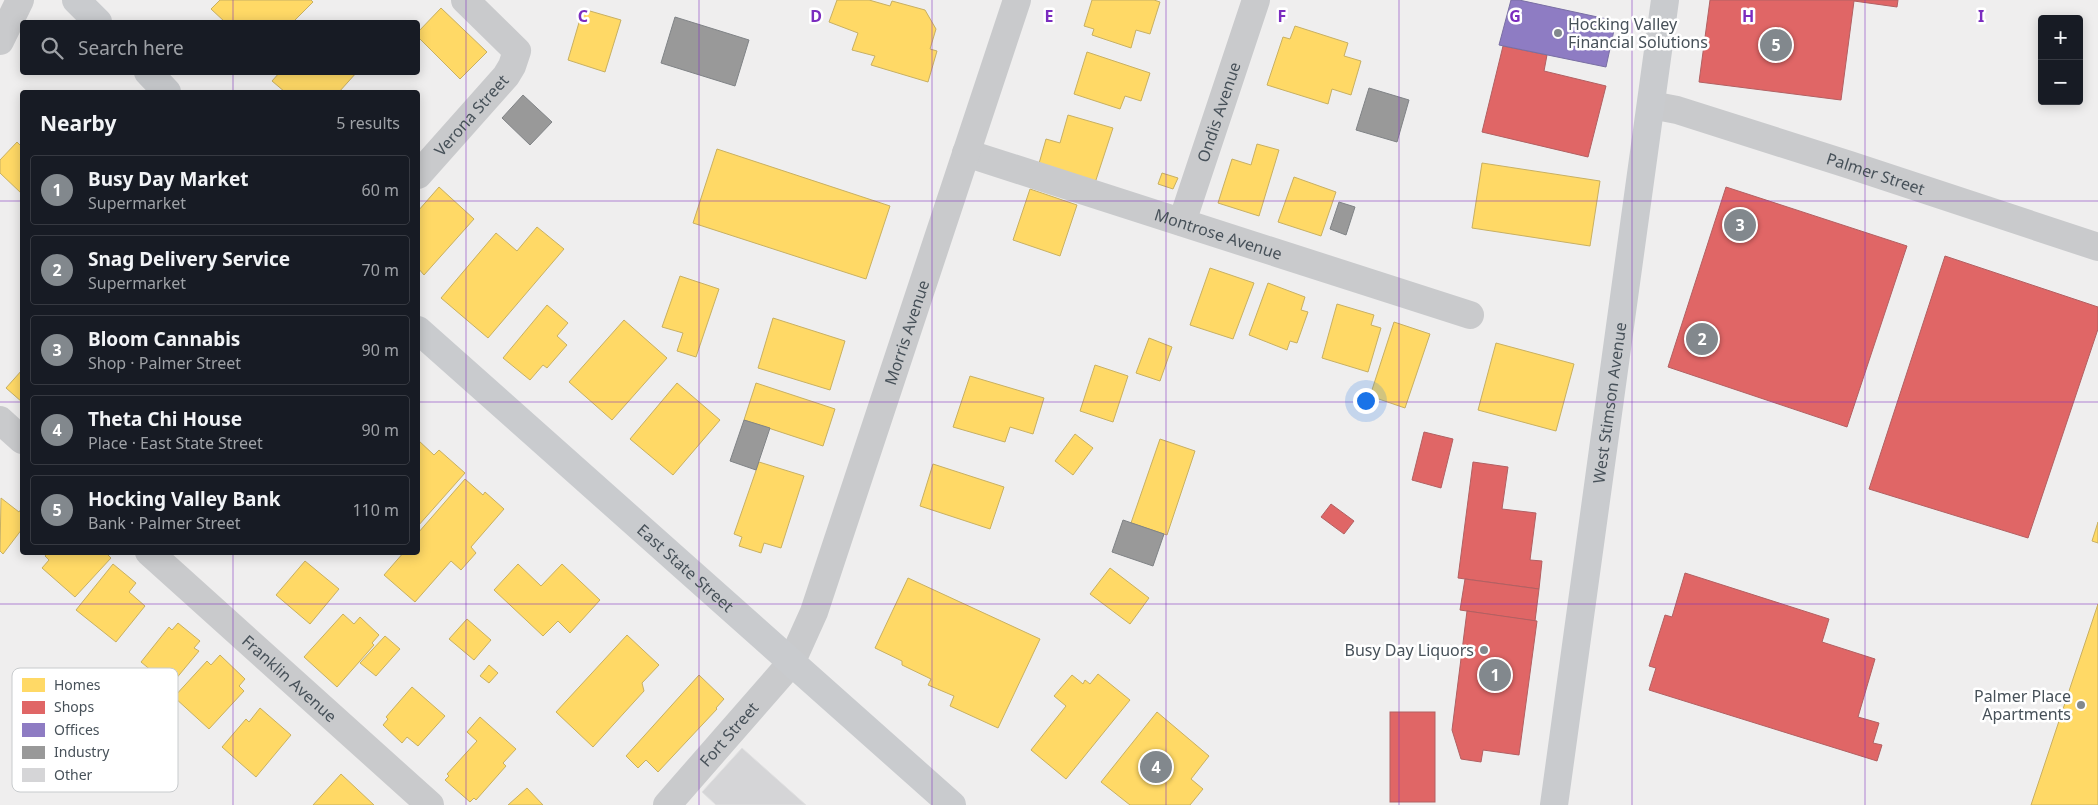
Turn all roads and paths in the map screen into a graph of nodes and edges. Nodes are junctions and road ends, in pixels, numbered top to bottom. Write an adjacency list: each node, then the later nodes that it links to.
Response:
1 (20, 0): 8 (street)
2 (76, 0): 7 (main road)
3 (465, 0): 13 (street, Verona Street)
4 (1017, 0): 12 (street, Morris Avenue)
5 (1256, 0): 14 (street, Ondis Avenue)
6 (1665, 0): 11 (main road, West Stimson Avenue)
7 (96, 20)
8 (0, 40)
9 (151, 75): 10 (main road)
10 (165, 90)
11 (1651, 105): 15 (street, Palmer Street); 25 (main road, West Stimson Avenue)
12 (966, 153): 14 (street, Montrose Avenue); 21 (street, Morris Avenue)
13 (420, 173)
14 (1182, 222): 16 (street, Montrose Avenue)
15 (2098, 247)
16 (1470, 315)
17 (420, 332): 21 (main road, East State Street)
18 (0, 420): 19 (street)
19 (20, 438)
20 (152, 555): 22 (street, Franklin Avenue)
21 (791, 663): 23 (street, Fort Street); 24 (main road, East State Street)
22 (430, 805)
23 (667, 805)
24 (952, 805)
25 (1554, 805)

